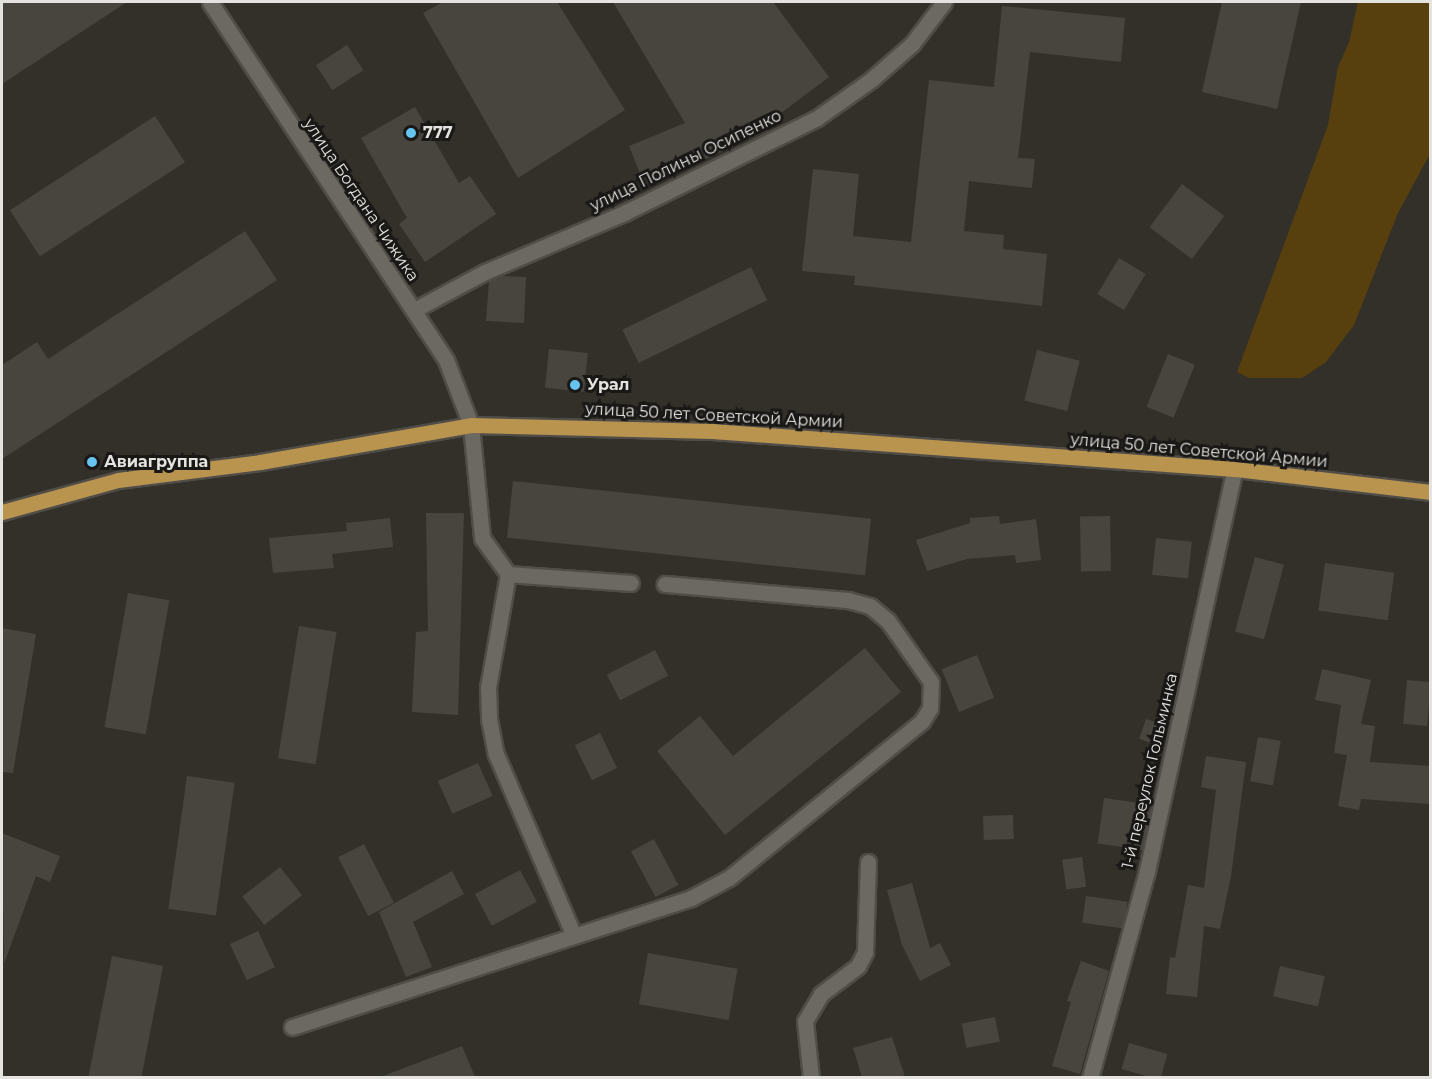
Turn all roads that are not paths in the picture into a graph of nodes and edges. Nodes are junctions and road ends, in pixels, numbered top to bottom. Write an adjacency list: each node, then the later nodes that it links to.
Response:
1 (210, 2): 3 (street, улица Богдана Чижика)
2 (944, 2): 3 (street, улица Полины Осипенко)
3 (414, 310): 4 (street, улица Богдана Чижика)
4 (471, 425): 5 (main road, улица 50 лет Советской Армии); 7 (main road, улица 50 лет Советской Армии); 8 (street, улица Богдана Чижика)
5 (1235, 469): 6 (main road, улица 50 лет Советской Армии); 15 (street, 1-й переулок Гольминка)
6 (1431, 492)
7 (2, 512)
8 (508, 574): 9 (street); 12 (street)
9 (631, 583)
10 (665, 584): 12 (street)
11 (868, 862): 14 (street)
12 (573, 934): 13 (street)
13 (292, 1027)
14 (811, 1077)
15 (1090, 1077)

